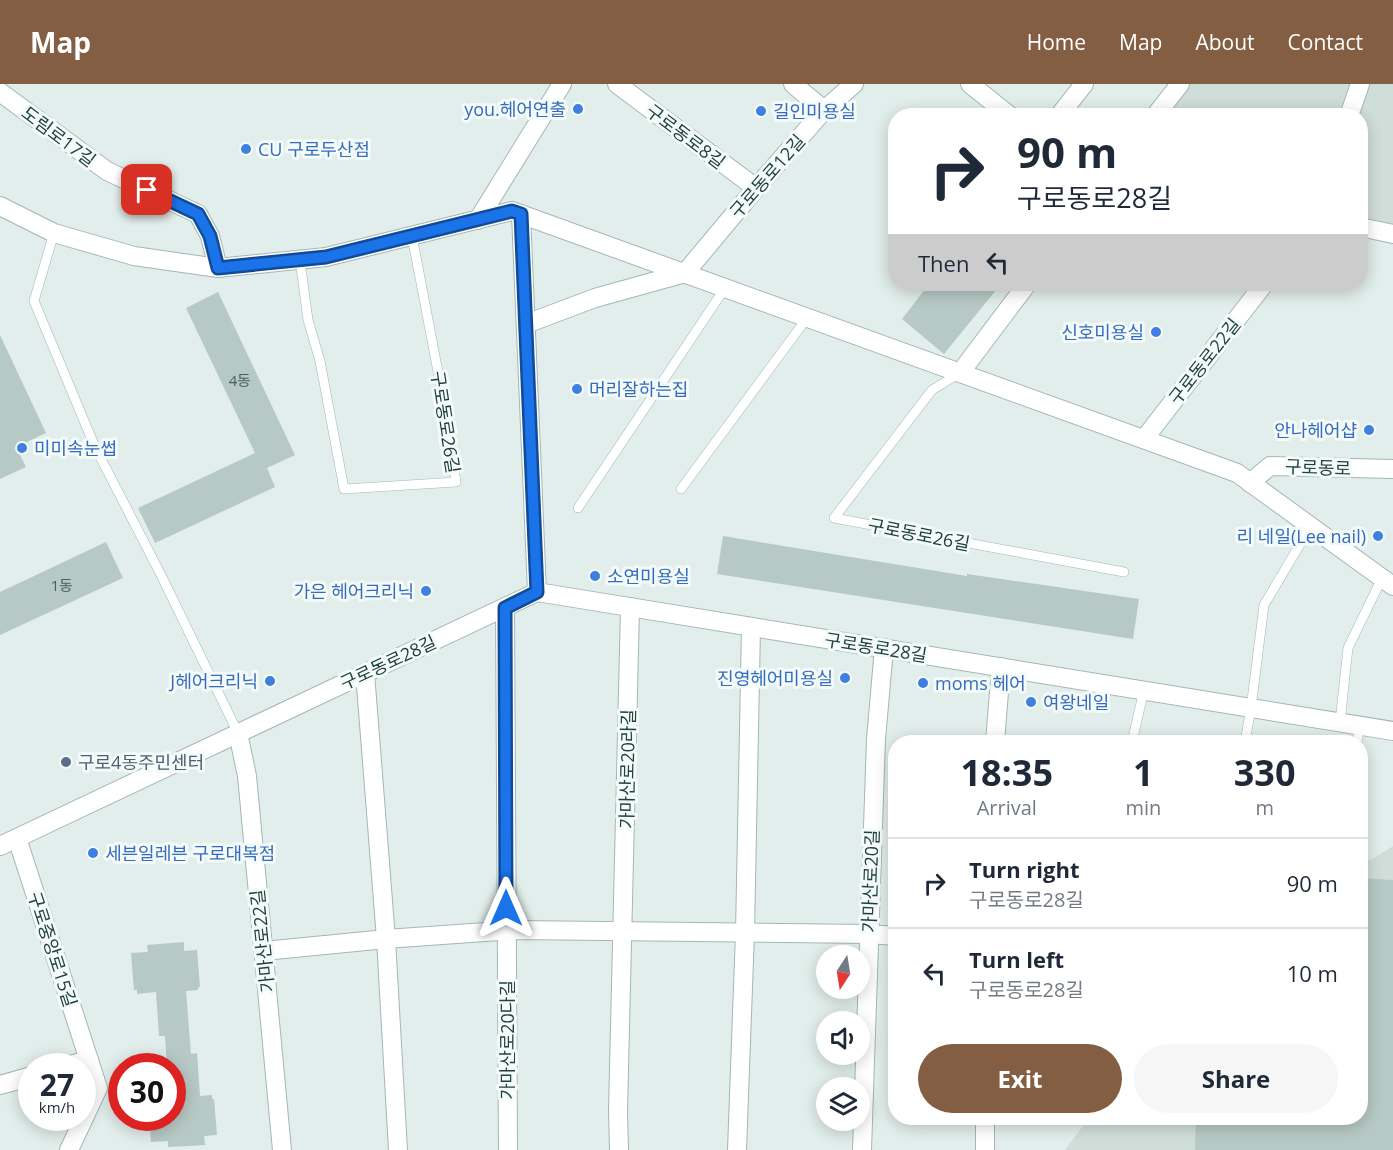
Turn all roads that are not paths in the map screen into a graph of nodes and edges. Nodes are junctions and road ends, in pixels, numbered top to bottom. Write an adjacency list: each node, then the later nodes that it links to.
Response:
1 (562, 84): 18 (street)
2 (616, 84): 15 (street, 구로동로8길)
3 (793, 84): 14 (street)
4 (854, 84): 14 (street, 구로동로12길)
5 (970, 84): 10 (street)
6 (1084, 84): 11 (street)
7 (1180, 84): 12 (street)
8 (1360, 84): 13 (street)
9 (0, 92): 24 (street, 도림로17길)
10 (1000, 108)
11 (1065, 108)
12 (1161, 108)
13 (1352, 108)
14 (824, 110): 15 (street, 구로동로12길)
15 (756, 188): 25 (street, 구로동로12길)
16 (0, 206): 20 (street)
17 (521, 214): 18 (street); 25 (street); 30 (street)
18 (478, 220): 22 (street)
19 (1368, 229): 21 (street)
20 (54, 233): 24 (street); 51 (lane)
21 (1393, 234)
22 (412, 236): 23 (street); 23 (lane, 구로동로26길)
23 (300, 260): 24 (street)
24 (218, 268)
25 (685, 273): 26 (street); 30 (street)
26 (725, 288): 29 (street); 36 (lane)
27 (1022, 291): 31 (street)
28 (1259, 291): 32 (street, 구로동로22길)
29 (807, 318): 31 (street); 35 (lane)
30 (526, 324): 40 (street)
31 (960, 373): 32 (street); 38 (lane, 구로동로26길)
32 (1144, 439): 34 (street)
33 (1393, 470): 34 (street, 구로동로)
34 (1250, 483): 37 (street)
35 (681, 489)
36 (578, 508)
37 (1311, 526): 39 (street); 48 (lane)
38 (1124, 572)
39 (1387, 582): 49 (lane)
40 (537, 592): 41 (street, 구로동로28길); 42 (street, 구로동로28길)
41 (630, 607): 43 (street, 구로동로28길); 59 (street, 가마산로20라길)
42 (505, 608): 46 (street, 구로동로28길); 58 (street)
43 (751, 627): 44 (street, 구로동로28길); 60 (street)
44 (884, 648): 45 (street, 구로동로28길); 61 (street, 가마산로20길)
45 (1001, 667): 47 (street, 구로동로28길); 53 (street)
46 (365, 673): 51 (street, 구로동로28길); 63 (street)
47 (1144, 690): 48 (street, 구로동로28길); 54 (lane)
48 (1251, 708): 49 (street, 구로동로28길); 55 (lane)
49 (1340, 722): 52 (street, 구로동로28길)
50 (1393, 731): 52 (street, 구로동로28길)
51 (238, 733): 56 (street, 구로동로28길); 64 (street, 가마산로22길)
52 (1358, 734)
53 (996, 735)
54 (1134, 735)
55 (1246, 735)
56 (17, 838): 57 (street, 구로동로28길); 65 (street, 구로중앙로15길)
57 (0, 846)
58 (507, 931): 59 (street); 63 (street); 73 (street, 가마산로20다길)
59 (624, 932): 60 (street); 74 (street)
60 (745, 933): 61 (street); 75 (street)
61 (868, 934): 62 (street); 76 (street, 가마산로20길)
62 (888, 935)
63 (386, 939): 64 (street); 72 (street)
64 (264, 951): 71 (street, 가마산로22길)
65 (87, 1053)
66 (18, 1077): 67 (street)
67 (1, 1079)
68 (985, 1125): 77 (street)
69 (78, 1131): 70 (street, 구로중앙로15길)
70 (69, 1150)
71 (282, 1150)
72 (398, 1150)
73 (508, 1150)
74 (619, 1150)
75 (736, 1150)
76 (862, 1150)
77 (985, 1150)

